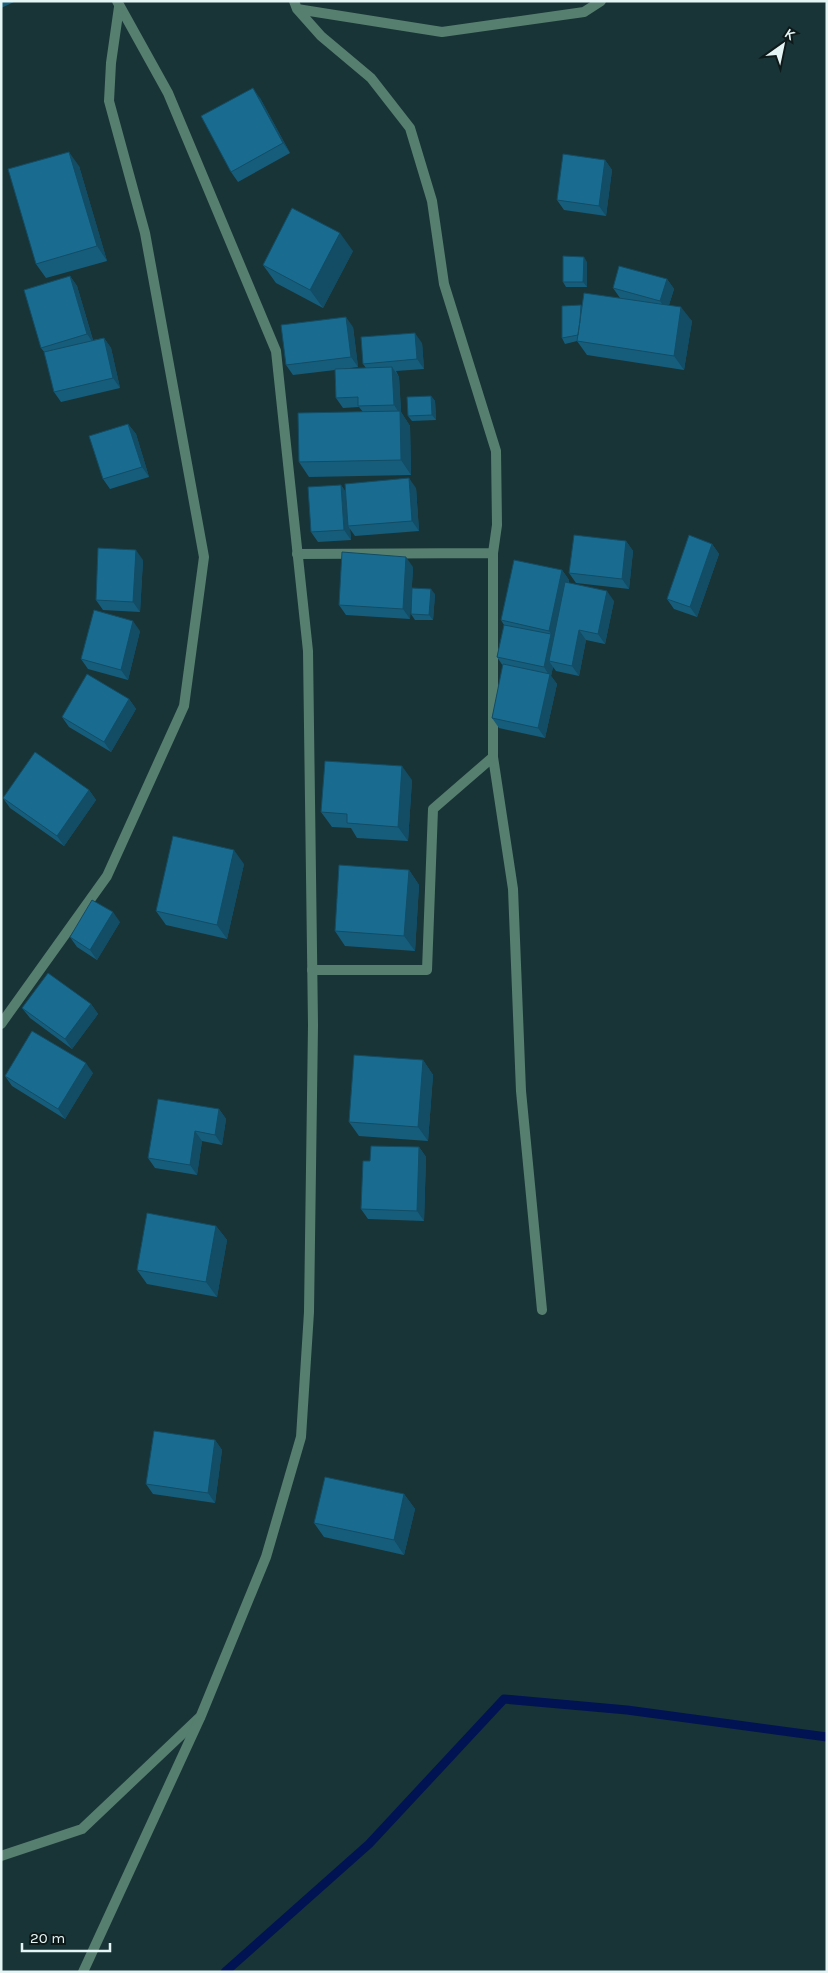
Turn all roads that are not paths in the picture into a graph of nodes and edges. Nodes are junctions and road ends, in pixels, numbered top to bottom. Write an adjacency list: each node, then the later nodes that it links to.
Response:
1 (601, 1): 3 (street)
2 (118, 4): 5 (street); 8 (street)
3 (296, 5): 4 (street)
4 (493, 553): 5 (street); 6 (street)
5 (297, 554): 7 (street)
6 (492, 757): 7 (street); 9 (street)
7 (312, 970): 10 (street)
8 (1, 1024)
9 (542, 1310)
10 (200, 1718): 11 (street); 12 (street)
11 (1, 1856)
12 (83, 1972)

